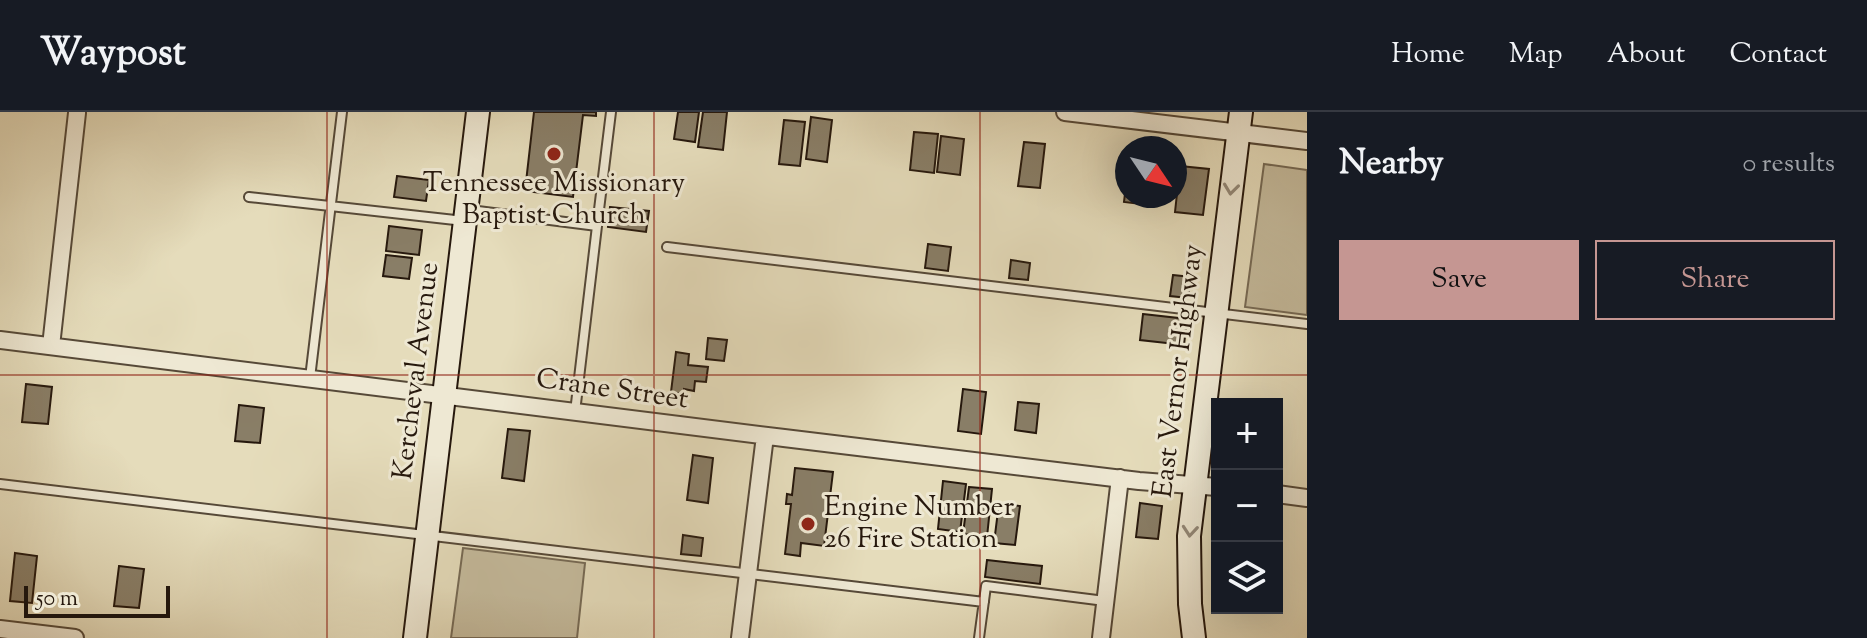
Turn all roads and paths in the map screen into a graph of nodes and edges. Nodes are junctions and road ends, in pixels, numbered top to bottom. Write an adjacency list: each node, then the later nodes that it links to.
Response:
1 (342, 112): 9 (lane)
2 (478, 112): 10 (street, Kercheval Avenue)
3 (611, 112): 11 (lane)
4 (1065, 112): 6 (street)
5 (77, 113): 16 (street)
6 (1240, 123): 7 (street); 13 (street, East Vernor Highway, one-way to 13)
7 (1307, 141)
8 (249, 197): 9 (lane)
9 (331, 206): 10 (lane); 17 (lane)
10 (466, 215): 11 (lane); 18 (street, Kercheval Avenue)
11 (597, 226): 19 (lane)
12 (667, 247): 13 (lane)
13 (1216, 312): 14 (lane); 23 (street, East Vernor Highway)
14 (1307, 324)
15 (0, 340): 16 (street, Crane Street)
16 (51, 346): 17 (street, Crane Street)
17 (310, 378): 18 (street, Crane Street)
18 (444, 394): 19 (street, Crane Street); 27 (street, Kercheval Avenue)
19 (575, 412): 20 (street, Crane Street)
20 (765, 436): 21 (street, Crane Street); 28 (street)
21 (1120, 478): 23 (street, Crane Street); 29 (street)
22 (0, 484): 27 (lane)
23 (1194, 486): 24 (street, Crane Street); 37 (street, East Vernor Highway, one-way to 37)
24 (1211, 487)
25 (1283, 495): 26 (street)
26 (1307, 498)
27 (427, 533): 28 (lane); 33 (street, Kercheval Avenue)
28 (748, 575): 30 (lane); 34 (street)
29 (1105, 601): 30 (lane); 36 (street)
30 (984, 602): 35 (lane)
31 (0, 629): 32 (street)
32 (75, 638)
33 (415, 638)
34 (740, 638)
35 (979, 638)
36 (1101, 638)
37 (1194, 638)

